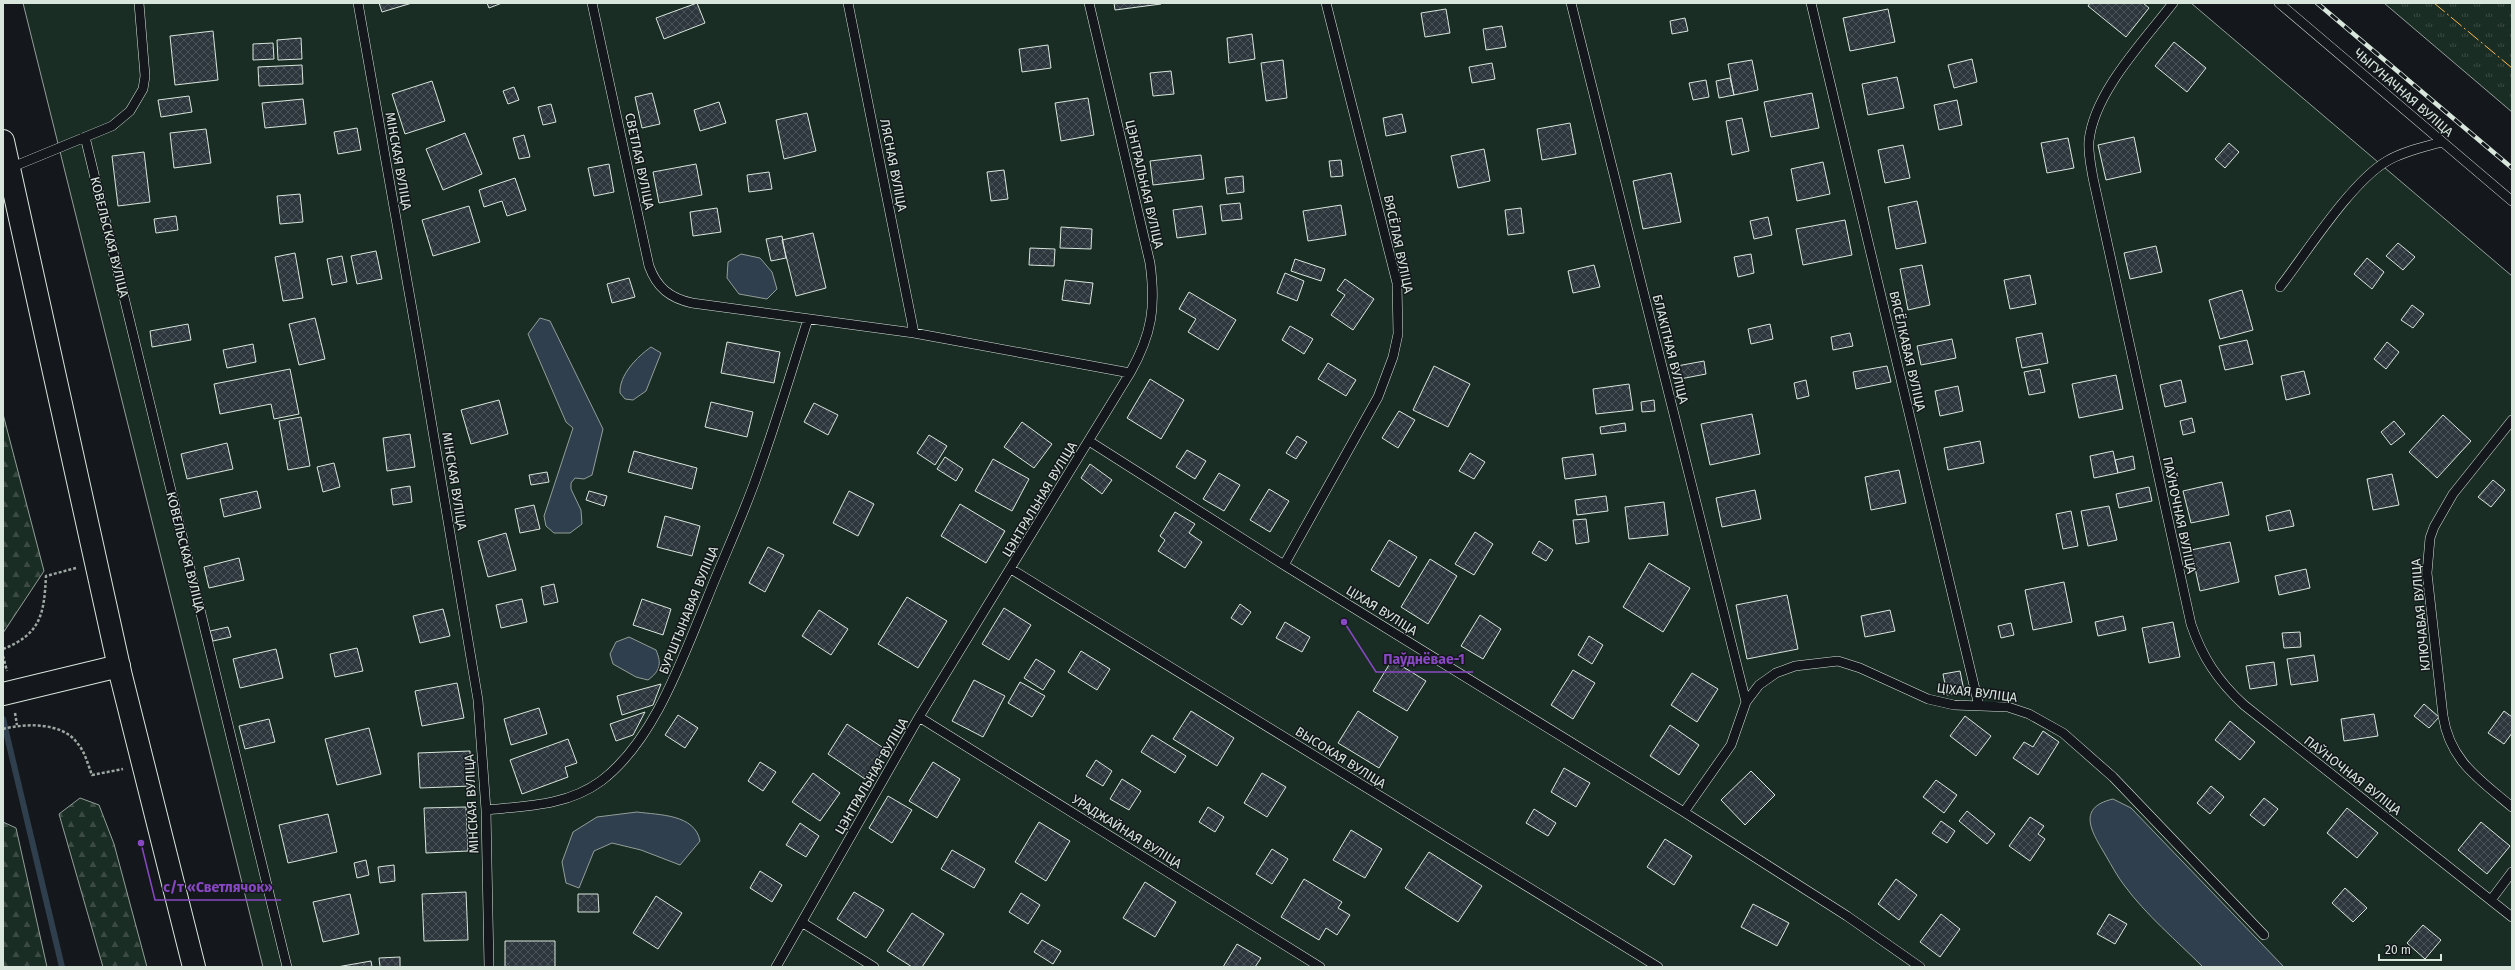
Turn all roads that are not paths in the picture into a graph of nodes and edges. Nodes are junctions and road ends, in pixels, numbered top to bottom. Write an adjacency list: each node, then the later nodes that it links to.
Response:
1 (139, 3): 11 (lane)
2 (358, 3): 30 (lane, МІНСКАЯ ВУЛІЦА)
3 (592, 3): 17 (lane, СВЕТЛАЯ ВУЛІЦА)
4 (848, 3): 18 (lane, ЛЯСНАЯ ВУЛІЦА)
5 (1089, 3): 19 (lane, ЦЭНТРАЛЬНАЯ ВУЛІЦА)
6 (1326, 3): 22 (lane, ВЯСЁЛАЯ ВУЛІЦА)
7 (1570, 3): 26 (lane, БЛАКІТНАЯ ВУЛІЦА)
8 (1811, 3): 27 (lane, ВЯСЁЛКАВАЯ ВУЛІЦА)
9 (2173, 3): 33 (lane, ПАЎНОЧНАЯ ВУЛІЦА)
10 (2279, 3): 13 (lane, ЧЫГУНАЧНАЯ ВУЛІЦА)
11 (85, 137): 14 (lane); 38 (lane, КОВЕЛЬСКАЯ ВУЛІЦА)
12 (3, 141): 14 (main road)
13 (2442, 142): 15 (lane, ЧЫГУНАЧНАЯ ВУЛІЦА); 16 (lane)
14 (10, 168): 24 (main road)
15 (2512, 201)
16 (2280, 287)
17 (808, 319): 18 (lane, СВЕТЛАЯ ВУЛІЦА); 30 (lane, БУРШТЫНАВАЯ ВУЛІЦА)
18 (914, 333): 19 (lane, СВЕТЛАЯ ВУЛІЦА)
19 (1130, 373): 21 (lane, ЦЭНТРАЛЬНАЯ ВУЛІЦА)
20 (2512, 420): 29 (lane, КЛЮЧАВАЯ ВУЛІЦА)
21 (1089, 441): 22 (lane, ЦІХАЯ ВУЛІЦА); 23 (lane, ЦЭНТРАЛЬНАЯ ВУЛІЦА)
22 (1284, 566): 31 (lane, ЦІХАЯ ВУЛІЦА)
23 (1011, 569): 28 (lane, ЦЭНТРАЛЬНАЯ ВУЛІЦА); 43 (lane, ВЫСОКАЯ ВУЛІЦА)
24 (119, 666): 25 (main road); 37 (main road)
25 (3, 694)
26 (1746, 702): 27 (lane, ЦІХАЯ ВУЛІЦА); 31 (lane, ЦІХАЯ ВУЛІЦА)
27 (1979, 706): 36 (lane, ЦІХАЯ ВУЛІЦА)
28 (919, 717): 35 (lane, ЦЭНТРАЛЬНАЯ ВУЛІЦА); 42 (lane, УРАДЖАЙНАЯ ВУЛІЦА)
29 (2512, 807)
30 (486, 810): 39 (lane, МІНСКАЯ ВУЛІЦА)
31 (1684, 812): 44 (lane, ЦІХАЯ ВУЛІЦА)
32 (2512, 872): 33 (lane)
33 (2491, 900): 34 (lane, ПАЎНОЧНАЯ ВУЛІЦА)
34 (2512, 917)
35 (802, 922): 40 (lane, ЦЭНТРАЛЬНАЯ ВУЛІЦА); 41 (lane)
36 (2264, 935)
37 (194, 967)
38 (287, 967)
39 (489, 967)
40 (776, 967)
41 (874, 967)
42 (1320, 967)
43 (1658, 967)
44 (1920, 967)

